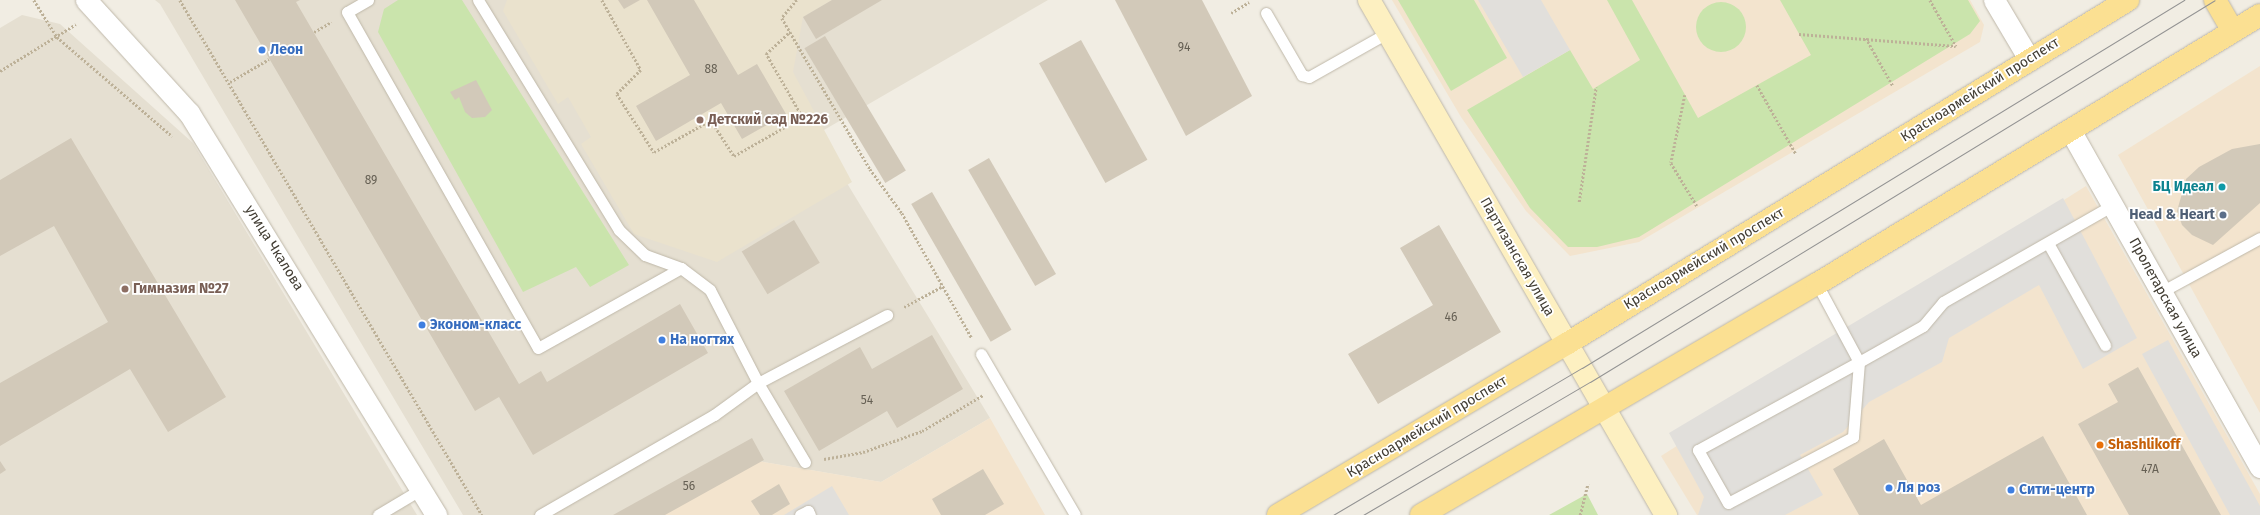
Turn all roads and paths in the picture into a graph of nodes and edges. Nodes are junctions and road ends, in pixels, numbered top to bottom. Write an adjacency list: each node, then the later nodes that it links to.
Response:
1 (34, 0): 21 (path)
2 (180, 0): 26 (path)
3 (368, 0): 39 (lane)
4 (478, 0): 39 (lane)
5 (602, 0): 18 (path)
6 (797, 0): 18 (path)
7 (1253, 0): 14 (path)
8 (1369, 0): 19 (main road, Партизанская улица)
9 (1930, 0): 22 (path)
10 (1994, 0): 24 (street)
11 (2128, 0): 24 (main road, Красноармейский проспект)
12 (2216, 0): 17 (main road)
13 (91, 5): 21 (path); 54 (street, улица Чкалова)
14 (1231, 13)
15 (1266, 13): 19 (lane)
16 (2260, 15): 17 (main road)
17 (2233, 31): 31 (main road)
18 (790, 32): 41 (path)
19 (1387, 33): 44 (main road, Партизанская улица)
20 (1799, 34): 22 (path)
21 (58, 37): 25 (path); 32 (path)
22 (1866, 38): 28 (path)
23 (269, 59): 26 (path)
24 (2029, 59): 44 (main road, Красноармейский проспект)
25 (0, 72)
26 (230, 82): 57 (path)
27 (1757, 85): 33 (path)
28 (1893, 86)
29 (1596, 87): 34 (path)
30 (1685, 95): 36 (path)
31 (2070, 130): 35 (street, Пролетарская улица); 40 (main road)
32 (174, 138)
33 (1796, 154)
34 (1579, 202)
35 (2113, 205): 38 (lane); 42 (street, Пролетарская улица)
36 (1697, 206)
37 (2260, 238): 42 (lane)
38 (2048, 243): 45 (lane); 47 (lane)
39 (681, 268): 48 (lane)
40 (1817, 284): 47 (lane); 50 (main road)
41 (943, 286): 43 (path); 46 (path)
42 (2160, 292): 52 (street, Пролетарская улица)
43 (887, 315): 48 (lane)
44 (1568, 343): 50 (main road, Партизанская улица); 62 (main road, Красноармейский проспект)
45 (2105, 345)
46 (981, 354): 49 (lane)
47 (1859, 362): 47 (lane)
48 (758, 383): 51 (lane); 58 (lane)
49 (999, 386): 51 (path); 61 (lane)
50 (1605, 410): 63 (main road); 65 (main road, Партизанская улица)
51 (805, 462)
52 (2260, 467)
53 (1588, 484): 64 (path)
54 (420, 490): 55 (lane); 56 (street, улица Чкалова)
55 (378, 515)
56 (436, 515)
57 (482, 515)
58 (540, 515)
59 (800, 515): 60 (lane)
60 (810, 515)
61 (1075, 515)
62 (1278, 515)
63 (1421, 515)
64 (1580, 515)
65 (1666, 515)

